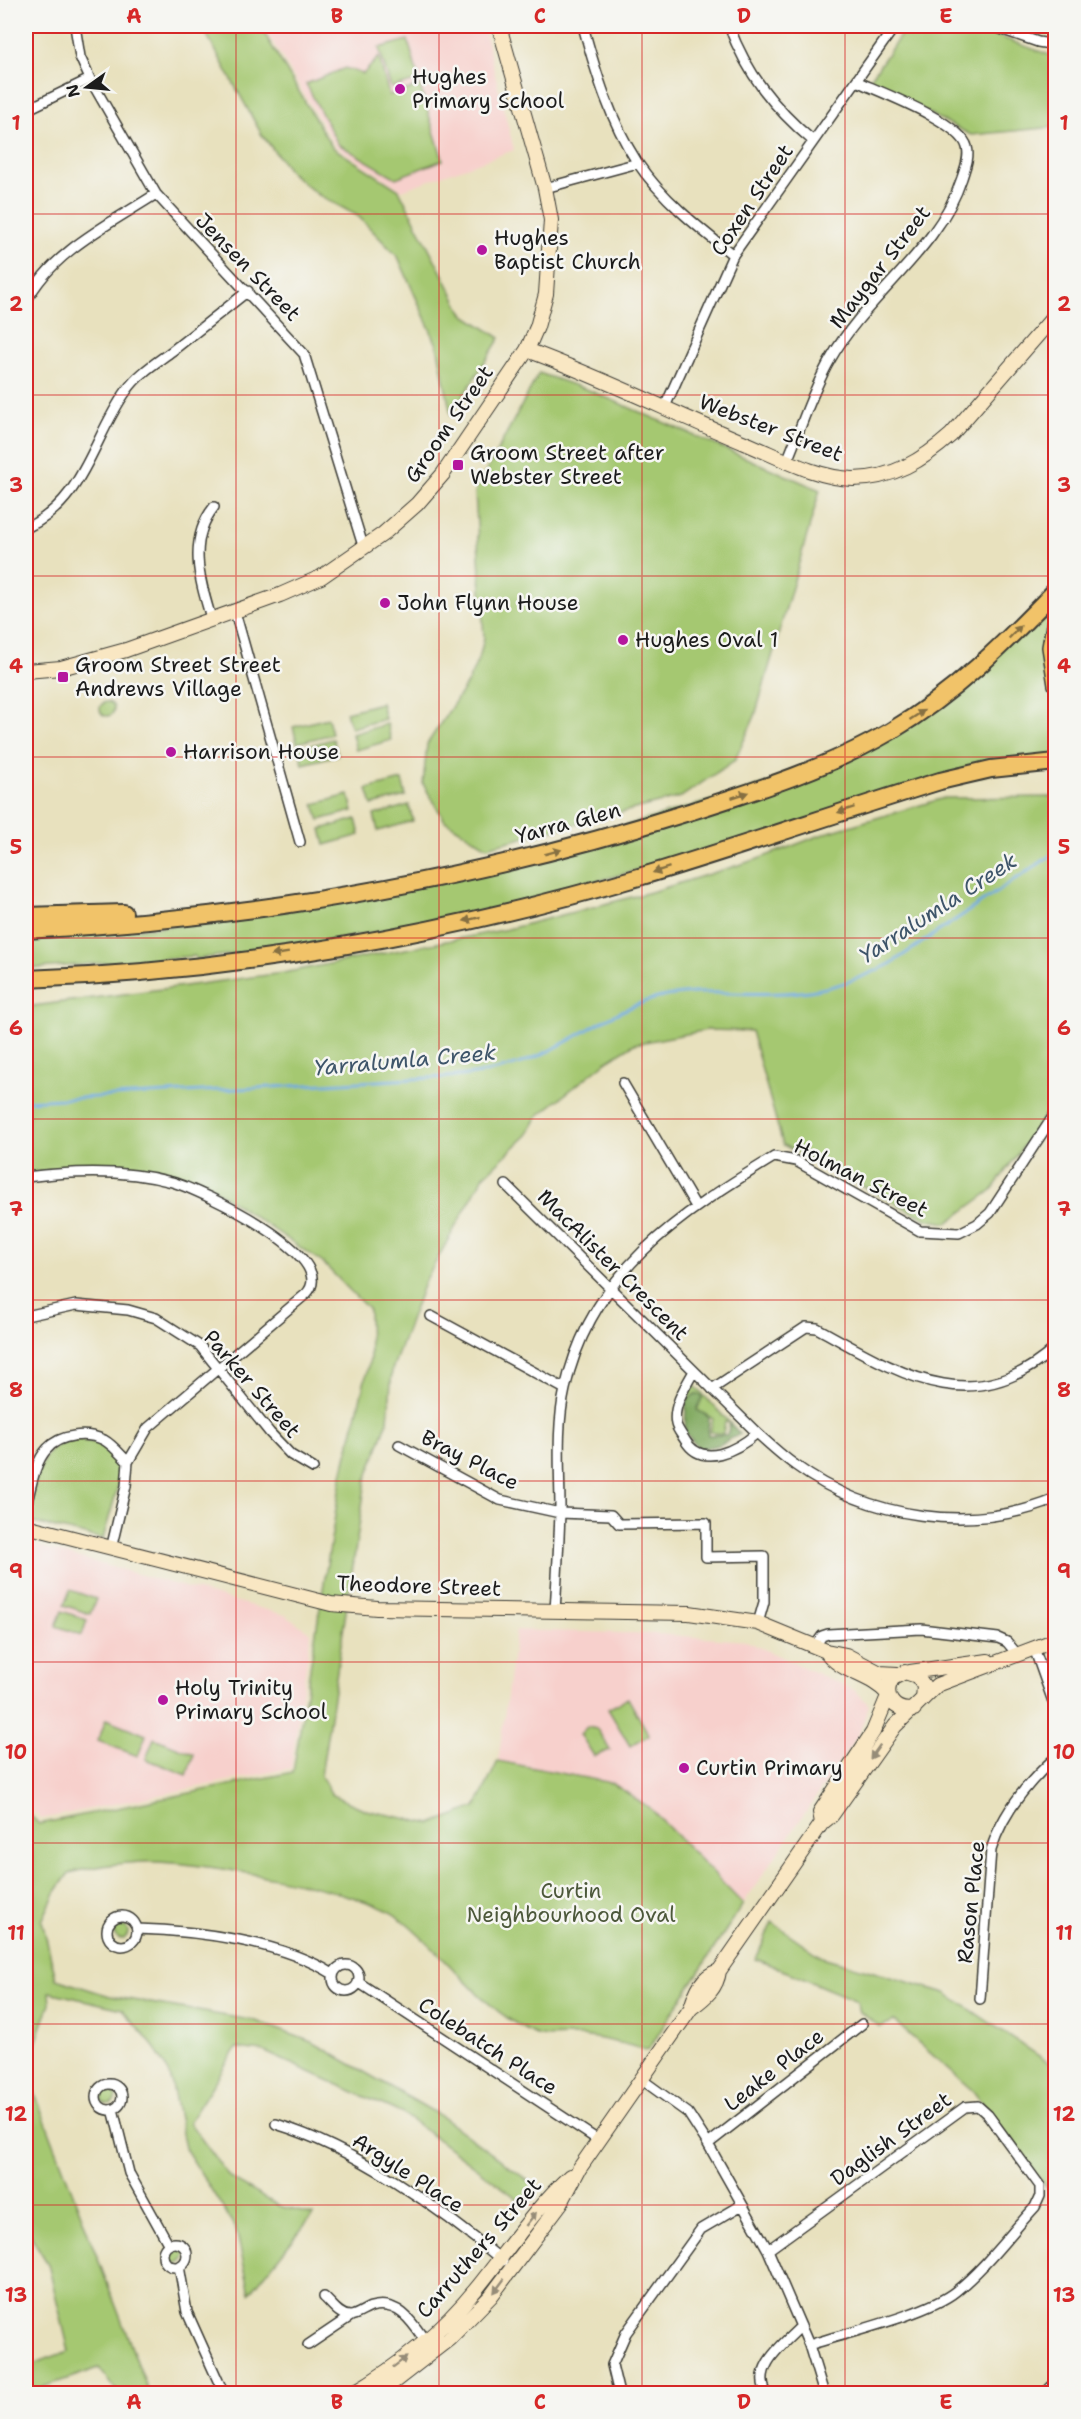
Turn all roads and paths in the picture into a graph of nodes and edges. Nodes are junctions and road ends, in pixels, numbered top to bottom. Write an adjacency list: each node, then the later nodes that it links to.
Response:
1 (75, 26): 8 (street, Jensen Street)
2 (499, 26): 13 (main road, Groom Street)
3 (583, 26): 12 (street)
4 (729, 26): 11 (street)
5 (895, 26): 9 (street, Coxen Street)
6 (992, 26): 7 (street)
7 (1056, 45)
8 (90, 80): 10 (street); 14 (street, Jensen Street)
9 (856, 81): 11 (street, Coxen Street); 21 (street, Maygar Street)
10 (26, 110)
11 (813, 141): 15 (street, Coxen Street)
12 (638, 163): 13 (street); 15 (street)
13 (545, 188): 19 (main road, Groom Street)
14 (156, 194): 16 (street, Jensen Street); 17 (street)
15 (733, 255): 20 (street, Coxen Street)
16 (248, 291): 23 (street); 24 (street, Jensen Street)
17 (26, 302)
18 (1056, 314): 21 (main road, Webster Street)
19 (527, 350): 20 (main road, Webster Street); 24 (main road, Groom Street)
20 (664, 409): 21 (main road, Webster Street)
21 (787, 461)
22 (214, 507): 28 (street)
23 (26, 528)
24 (364, 549): 26 (main road, Groom Street)
25 (1056, 590): 35 (highway, Yarra Glen, one-way to 25)
26 (235, 612): 28 (main road, Groom Street); 34 (street)
27 (1056, 614): 30 (main road)
28 (212, 618): 29 (main road, Groom Street)
29 (27, 673)
30 (1056, 685)
31 (1056, 762): 33 (highway)
32 (1056, 768): 33 (highway)
33 (902, 793): 38 (highway, one-way to 38)
34 (300, 842)
35 (496, 865): 36 (highway); 37 (highway, Yarra Glen)
36 (26, 916)
37 (26, 930)
38 (126, 973): 39 (highway); 40 (highway)
39 (26, 979)
40 (26, 988)
41 (623, 1083): 45 (street)
42 (1056, 1112): 45 (street, Holman Street)
43 (26, 1177): 50 (street)
44 (506, 1185): 46 (street, MacAlister Crescent)
45 (696, 1205): 46 (street, Holman Street)
46 (611, 1289): 51 (street, MacAlister Crescent); 52 (street, Holman Street)
47 (26, 1316): 50 (street, Parker Street)
48 (431, 1316): 52 (street)
49 (1056, 1347): 53 (street)
50 (218, 1366): 56 (street); 57 (street, Parker Street)
51 (694, 1371): 53 (street, MacAlister Crescent); 54 (street, MacAlister Crescent)
52 (565, 1389): 60 (street, Holman Street)
53 (712, 1389): 54 (street, MacAlister Crescent)
54 (757, 1433): 58 (street, MacAlister Crescent)
55 (399, 1444): 60 (street, Bray Place)
56 (128, 1462): 59 (street); 62 (street)
57 (312, 1468)
58 (1056, 1499)
59 (26, 1506)
60 (560, 1513): 63 (street, Holman Street); 64 (street, Bray Place)
61 (26, 1527): 62 (main road, Theodore Street)
62 (111, 1549): 63 (main road, Theodore Street)
63 (555, 1611): 64 (main road, Theodore Street)
64 (758, 1623): 67 (main road, Theodore Street)
65 (1056, 1640): 66 (main road, Theodore Street)
66 (1034, 1648): 68 (main road, Theodore Street); 72 (street)
67 (820, 1649): 68 (street); 69 (main road, Theodore Street); 70 (main road, Theodore Street)
68 (1012, 1656): 69 (main road, Theodore Street); 71 (main road, Theodore Street)
69 (902, 1673): 70 (main road); 71 (main road)
70 (888, 1695): 71 (main road); 74 (main road, Carruthers Street)
71 (918, 1704): 74 (main road, Carruthers Street, one-way to 74)
72 (1056, 1710)
73 (1056, 1757): 78 (street, Rason Place)
74 (822, 1823): 80 (main road, Carruthers Street)
75 (137, 1929): 76 (street)
76 (333, 1974): 77 (street); 77 (street, Colebatch Place)
77 (358, 1982): 83 (street, Colebatch Place)
78 (980, 1999)
79 (862, 2024): 84 (street, Leake Place)
80 (641, 2079): 83 (main road, Carruthers Street); 84 (street)
81 (113, 2109): 87 (street)
82 (276, 2124): 89 (street, Argyle Place)
83 (598, 2140): 85 (main road, Carruthers Street)
84 (708, 2144): 86 (street)
85 (579, 2169): 89 (main road, Carruthers Street, one-way to 85); 91 (main road, Carruthers Street)
86 (742, 2205): 88 (street); 103 (street)
87 (169, 2245): 90 (street); 90 (street)
88 (768, 2250): 94 (street); 96 (street, Daglish Street)
89 (500, 2259): 91 (street, Argyle Place); 97 (main road, Carruthers Street)
90 (179, 2266): 100 (street)
91 (512, 2269): 97 (main road, Carruthers Street, one-way to 97)
92 (324, 2296): 93 (street)
93 (351, 2316): 95 (street); 97 (street)
94 (801, 2326): 96 (street); 104 (street)
95 (308, 2345)
96 (809, 2346): 105 (street)
97 (429, 2347): 99 (main road, Carruthers Street, one-way to 97); 102 (main road, Carruthers Street)
98 (1056, 2382): 106 (street)
99 (366, 2390): 101 (main road, Carruthers Street)
100 (224, 2394)
101 (351, 2394)
102 (378, 2394)
103 (619, 2394)
104 (767, 2394)
105 (824, 2394)
106 (1044, 2394)

